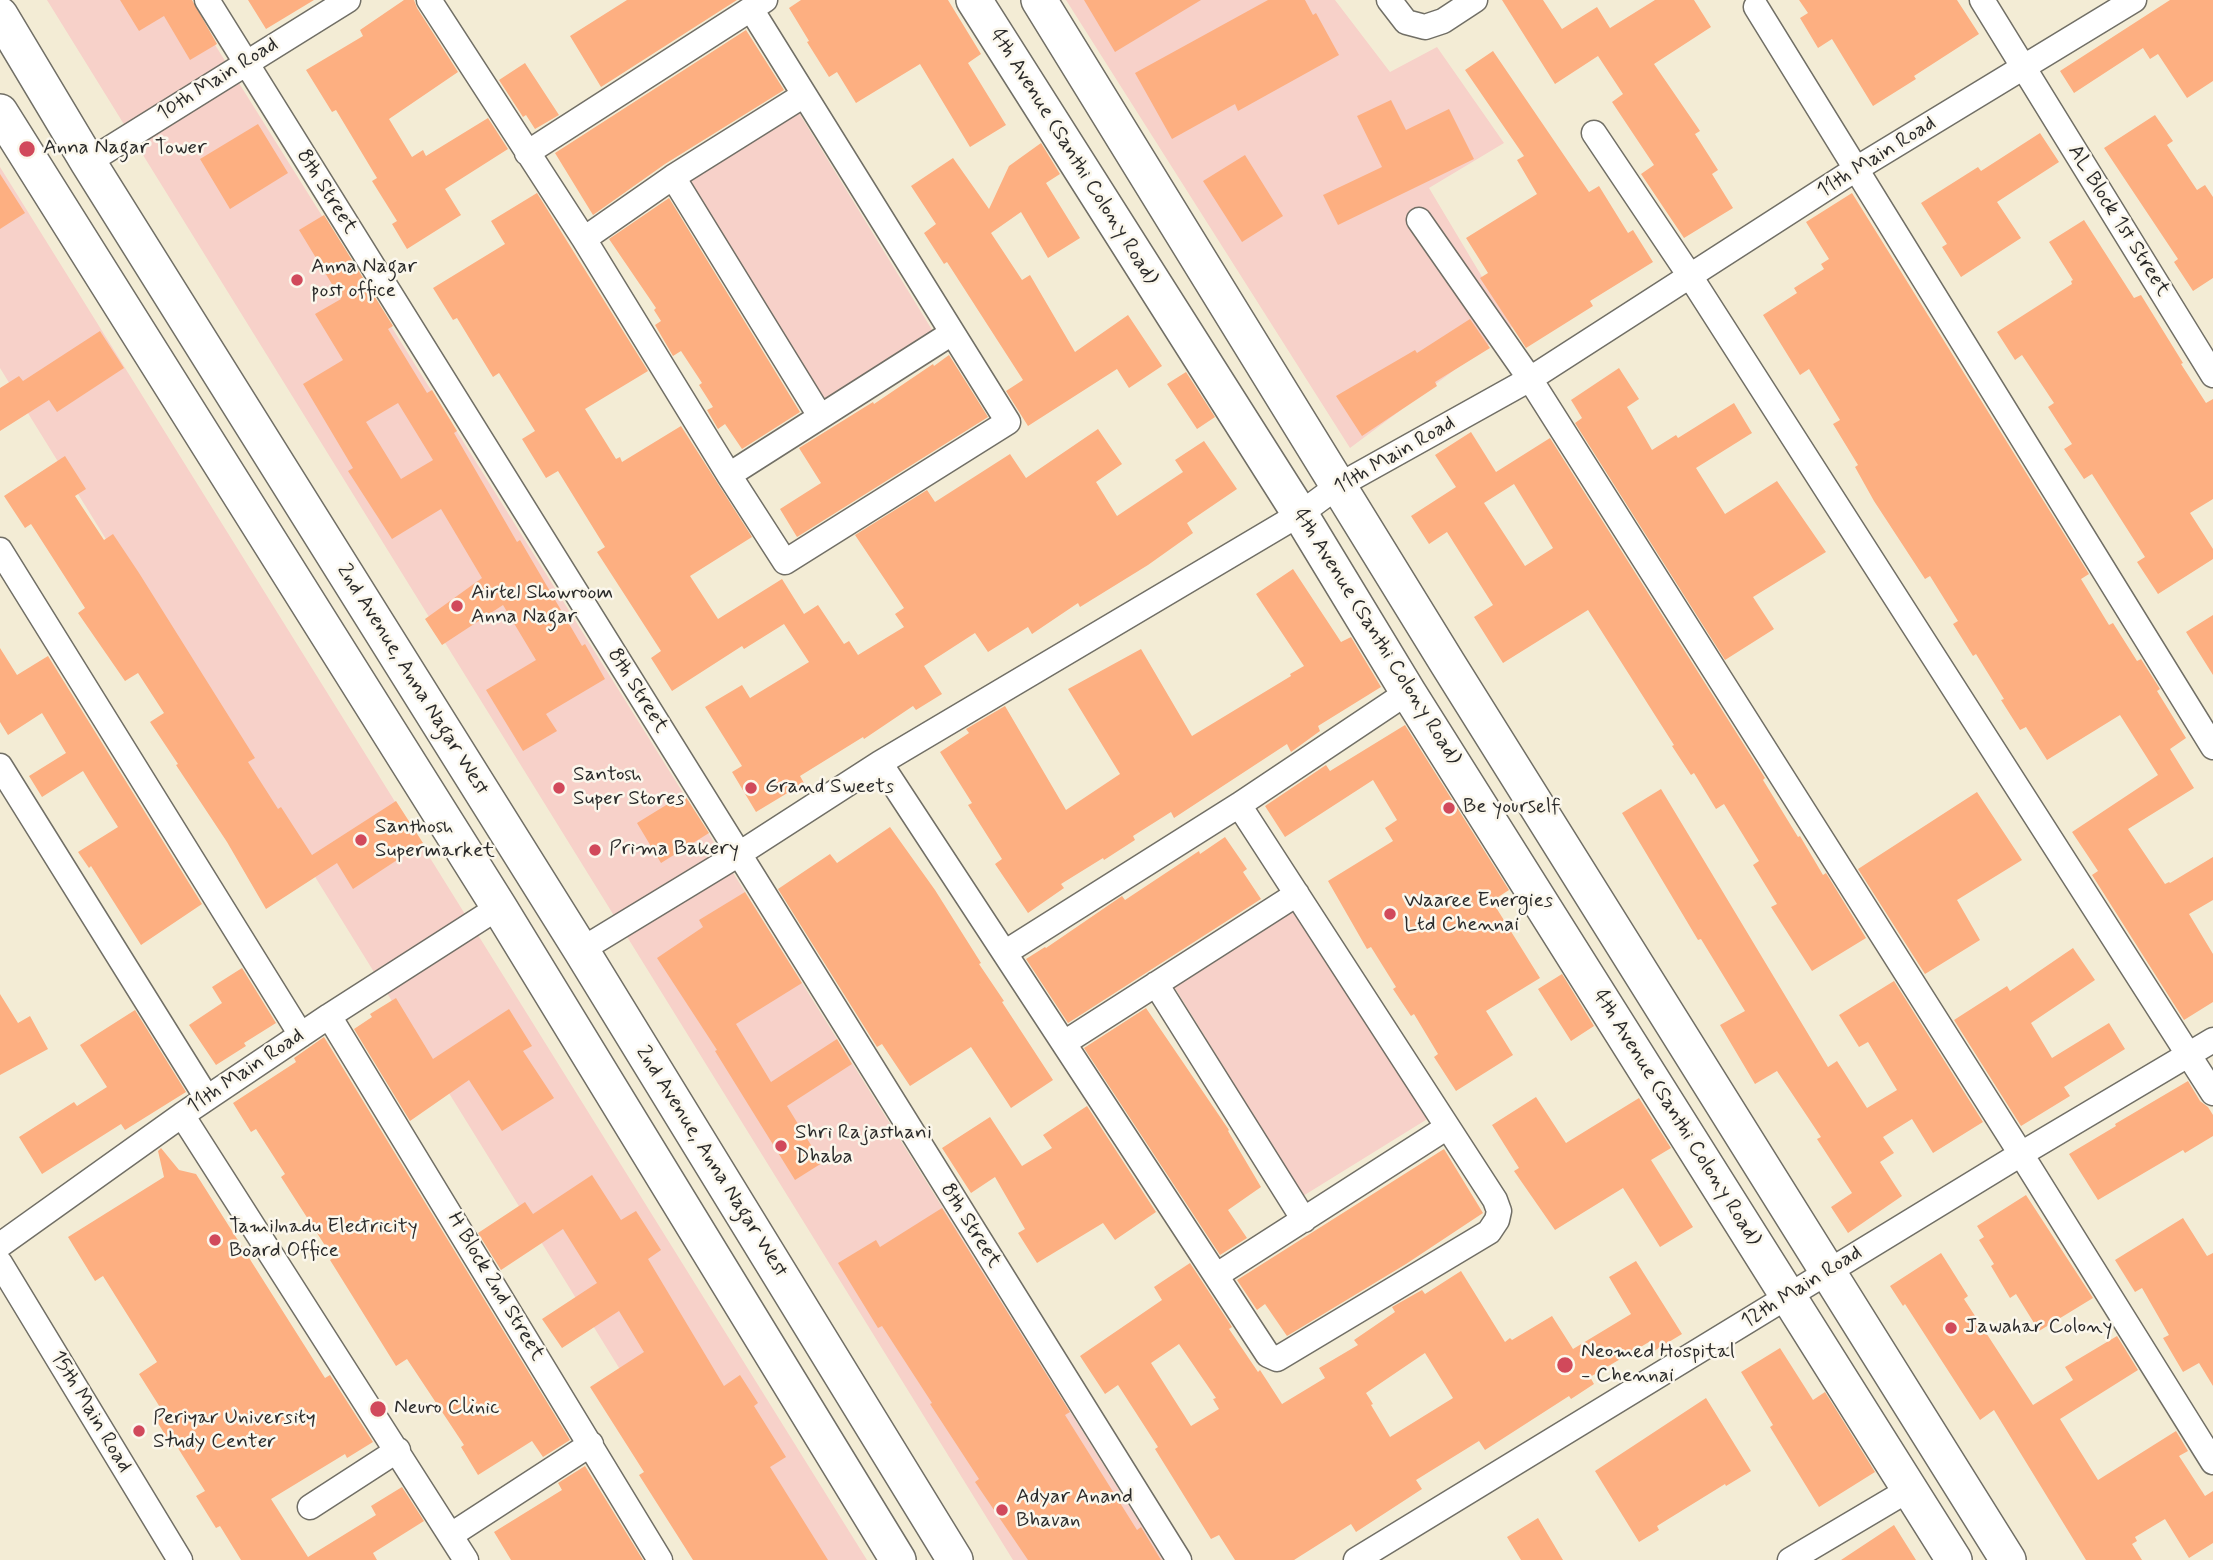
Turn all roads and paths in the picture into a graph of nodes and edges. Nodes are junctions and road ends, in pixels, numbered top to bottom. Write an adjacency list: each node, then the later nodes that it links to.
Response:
1 (207, 0): 13 (street, 8th Street)
2 (348, 0): 13 (street, 10th Main Road)
3 (429, 0): 18 (street)
4 (974, 0): 31 (street, 4th Avenue (Santhi Colony Road))
5 (1039, 0): 30 (street)
6 (1390, 0): 7 (street)
7 (1475, 0)
8 (1982, 0): 14 (street, AL Block 1st Street)
9 (2134, 0): 14 (street, 11th Main Road)
10 (758, 4): 15 (street); 18 (street)
11 (1756, 7): 20 (street)
12 (0, 15): 19 (street, 2nd Avenue, Anna Nagar West)
13 (246, 63): 19 (street, 10th Main Road); 38 (street, 8th Street)
14 (2023, 68): 20 (street, 11th Main Road); 26 (street, AL Block 1st Street)
15 (804, 95): 21 (street); 25 (street)
16 (4, 130): 40 (street)
17 (1594, 133): 24 (street)
18 (527, 153): 23 (street)
19 (88, 162): 41 (street, 2nd Avenue, Anna Nagar West)
20 (1856, 169): 24 (street, 11th Main Road); 34 (street)
21 (673, 177): 23 (street); 28 (street)
22 (1419, 220): 27 (street)
23 (584, 239): 29 (street)
24 (1690, 276): 27 (street, 11th Main Road); 48 (street)
25 (952, 332): 28 (street); 29 (street)
26 (2213, 375)
27 (1530, 379): 30 (street, 11th Main Road); 53 (street)
28 (820, 416): 29 (street)
29 (729, 475)
30 (1338, 486): 31 (street, 11th Main Road); 57 (street)
31 (1300, 514): 33 (street, 4th Avenue (Santhi Colony Road)); 35 (street, 11th Main Road)
32 (0, 550): 45 (street)
33 (1408, 692): 37 (street); 59 (street, 4th Avenue (Santhi Colony Road))
34 (2213, 747)
35 (880, 763): 38 (street, 11th Main Road); 42 (street)
36 (0, 766): 50 (street)
37 (1239, 805): 39 (street); 42 (street)
38 (739, 854): 41 (street, 11th Main Road); 72 (street, 8th Street)
39 (1297, 894): 43 (street); 52 (street)
40 (499, 907): 44 (street, 11th Main Road); 70 (street)
41 (581, 950): 71 (street, 2nd Avenue, Anna Nagar West)
42 (1006, 952): 47 (street)
43 (1156, 985): 47 (street); 54 (street)
44 (329, 1016): 45 (street, 11th Main Road); 60 (street, H Block 2nd Street)
45 (301, 1035): 50 (street, 11th Main Road)
46 (2213, 1040): 48 (street, 12th Main Road)
47 (1064, 1043): 58 (street)
48 (2188, 1055): 49 (street); 53 (street, 12th Main Road)
49 (2213, 1093)
50 (206, 1098): 51 (street, 11th Main Road)
51 (182, 1115): 55 (street, 11th Main Road); 61 (street)
52 (1446, 1128): 54 (street); 58 (street)
53 (2021, 1154): 57 (street, 12th Main Road); 62 (street)
54 (1304, 1220): 58 (street)
55 (0, 1245)
56 (0, 1263): 67 (street, 15th Main Road)
57 (1828, 1272): 59 (street, 12th Main Road); 75 (street)
58 (1217, 1275)
59 (1788, 1297): 63 (street, 4th Avenue (Santhi Colony Road)); 66 (street, 12th Main Road)
60 (591, 1444): 65 (street); 69 (street, H Block 2nd Street)
61 (398, 1450): 64 (street); 65 (street)
62 (2213, 1462)
63 (1910, 1489): 73 (street); 74 (street, 4th Avenue (Santhi Colony Road))
64 (310, 1507)
65 (451, 1535): 68 (street)
66 (1372, 1556)
67 (180, 1560)
68 (466, 1560)
69 (660, 1560)
70 (898, 1560)
71 (955, 1560)
72 (1179, 1560)
73 (1790, 1560)
74 (1954, 1560)
75 (2008, 1560)

